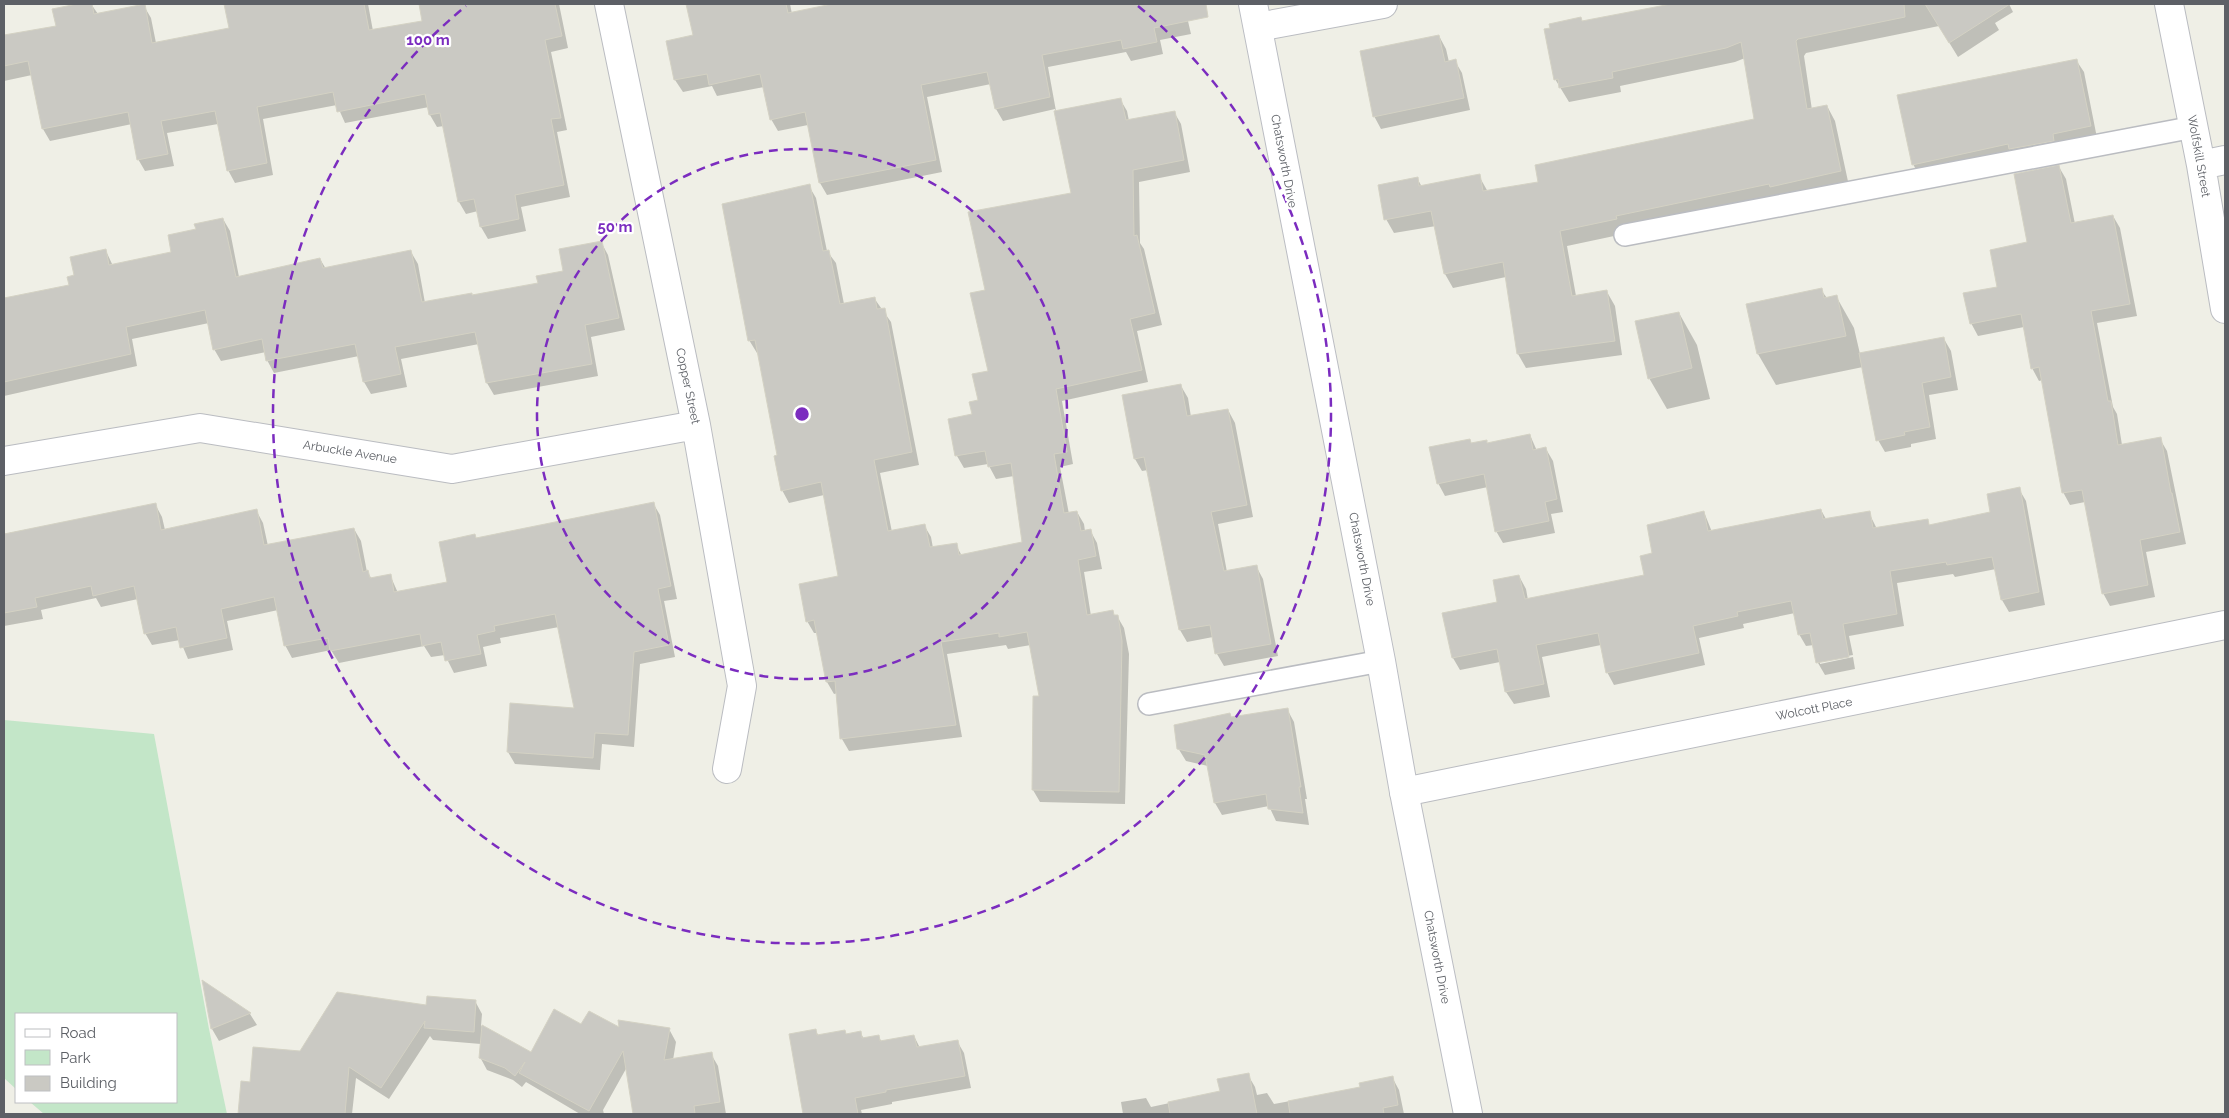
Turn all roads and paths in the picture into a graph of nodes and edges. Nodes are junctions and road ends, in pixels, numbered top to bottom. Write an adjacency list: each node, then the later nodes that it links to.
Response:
1 (609, 4): 9 (street, Copper Street)
2 (1383, 4): 4 (street)
3 (2169, 4): 5 (street, Wolfskill Street)
4 (1256, 15): 12 (street, Chatsworth Drive)
5 (2194, 127): 6 (street, Wolfskill Street); 7 (lane)
6 (2213, 162): 8 (street, Wolfskill Street)
7 (1625, 235)
8 (2225, 309)
9 (696, 425): 10 (street, Arbuckle Avenue); 14 (street, Copper Street)
10 (4, 461)
11 (2225, 625): 15 (street, Wolcott Place)
12 (1382, 661): 13 (lane); 15 (street, Chatsworth Drive)
13 (1149, 704)
14 (727, 769)
15 (1404, 792): 16 (street, Chatsworth Drive)
16 (1468, 1114)

